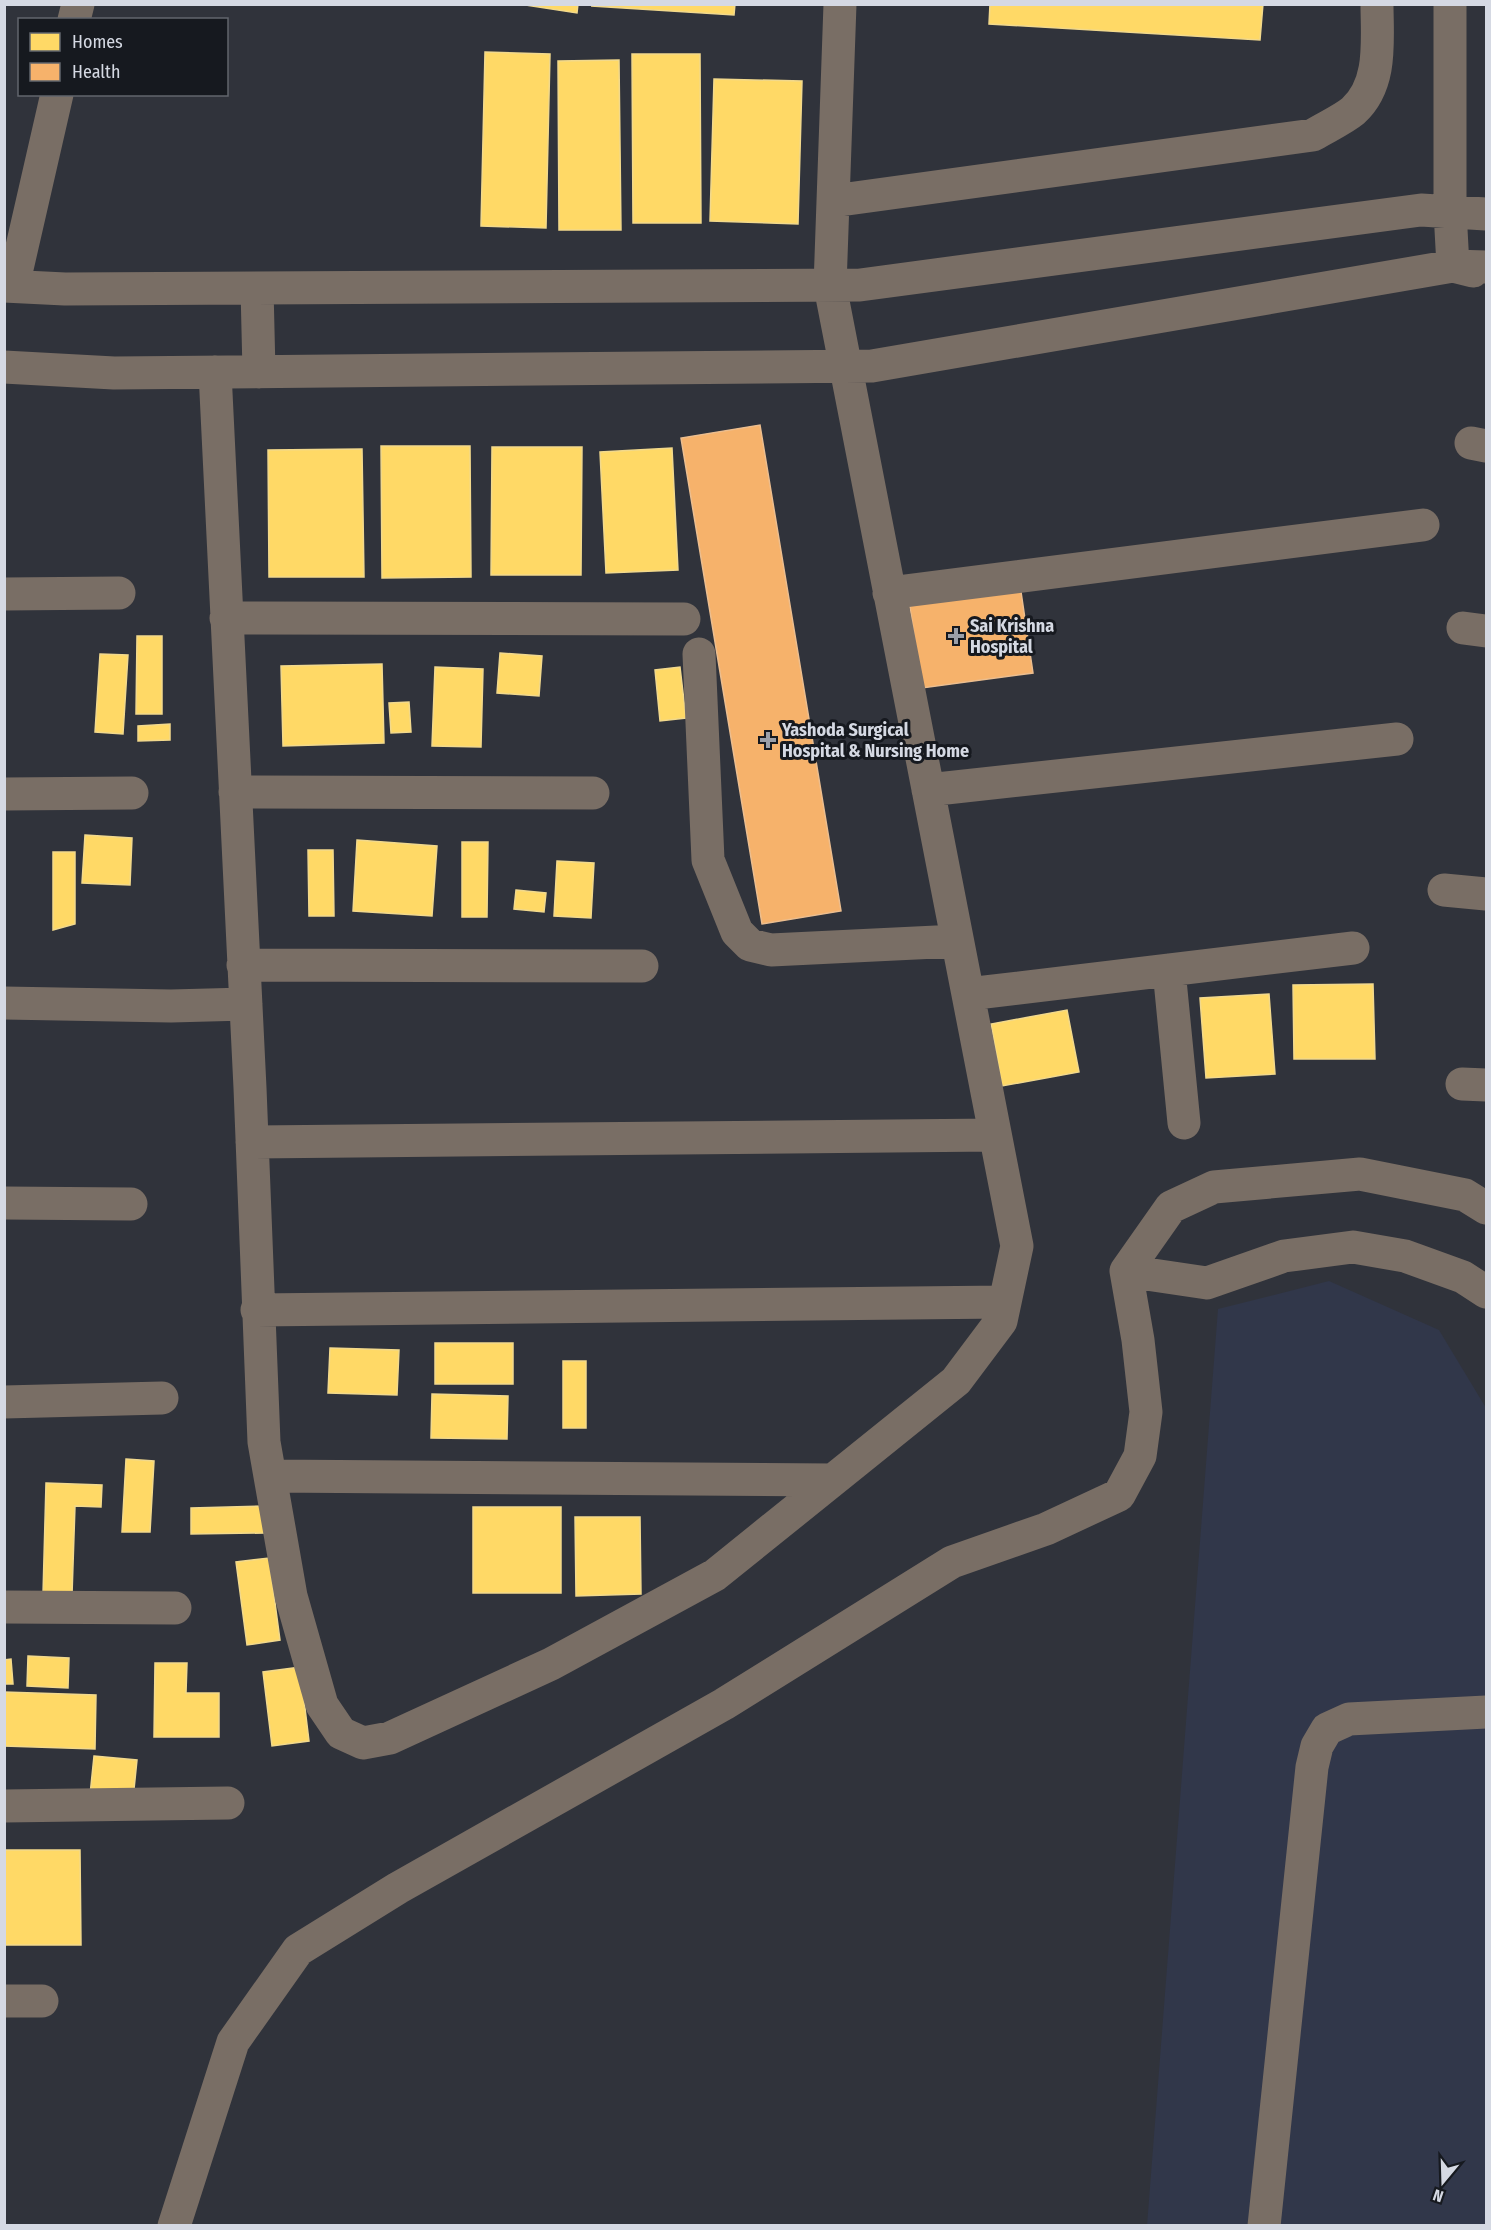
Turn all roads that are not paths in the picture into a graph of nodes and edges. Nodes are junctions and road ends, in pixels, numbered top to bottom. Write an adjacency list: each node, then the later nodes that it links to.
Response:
1 (840, 4): 5 (street)
2 (1377, 4): 5 (street)
3 (1450, 4): 6 (street)
4 (56, 96): 11 (street)
5 (833, 201): 12 (street)
6 (1450, 211): 7 (street); 8 (street); 12 (street)
7 (1486, 213)
8 (1453, 266): 9 (street); 10 (street); 14 (street)
9 (1486, 267)
10 (1486, 275)
11 (9, 286): 13 (street)
12 (830, 286): 13 (street); 14 (street)
13 (257, 288): 17 (street)
14 (845, 365): 17 (street); 20 (street)
15 (4, 367): 16 (street)
16 (215, 372): 17 (street); 22 (street)
17 (259, 372)
18 (1423, 525): 20 (street)
19 (118, 593): 21 (street)
20 (889, 593): 26 (street)
21 (4, 594)
22 (226, 618): 23 (street); 27 (street)
23 (684, 619)
24 (699, 654): 33 (street)
25 (1397, 739): 26 (street)
26 (928, 790): 33 (street)
27 (235, 792): 29 (street); 35 (street)
28 (132, 793): 30 (street)
29 (593, 793)
30 (4, 794)
31 (1444, 890): 32 (street)
32 (1486, 894)
33 (957, 941): 38 (street)
34 (1353, 948): 37 (street)
35 (243, 965): 36 (street); 40 (street)
36 (642, 966)
37 (1169, 970): 38 (street); 41 (street)
38 (968, 994): 42 (street)
39 (4, 1003): 40 (street)
40 (246, 1004): 43 (street)
41 (1184, 1123)
42 (995, 1135): 43 (street); 49 (street)
43 (252, 1142): 50 (street)
44 (4, 1203): 45 (street)
45 (131, 1204)
46 (1486, 1208): 47 (street)
47 (1126, 1271): 48 (street); 62 (street)
48 (1486, 1292)
49 (1005, 1302): 50 (street); 54 (street)
50 (257, 1310): 53 (street)
51 (162, 1398): 52 (street)
52 (4, 1402)
53 (270, 1476): 54 (street); 54 (street)
54 (833, 1480)
55 (4, 1607): 56 (street)
56 (175, 1608)
57 (1486, 1712): 63 (street)
58 (228, 1803): 59 (street)
59 (4, 1806)
60 (4, 2001): 61 (street)
61 (42, 2001)
62 (174, 2226)
63 (1264, 2226)

